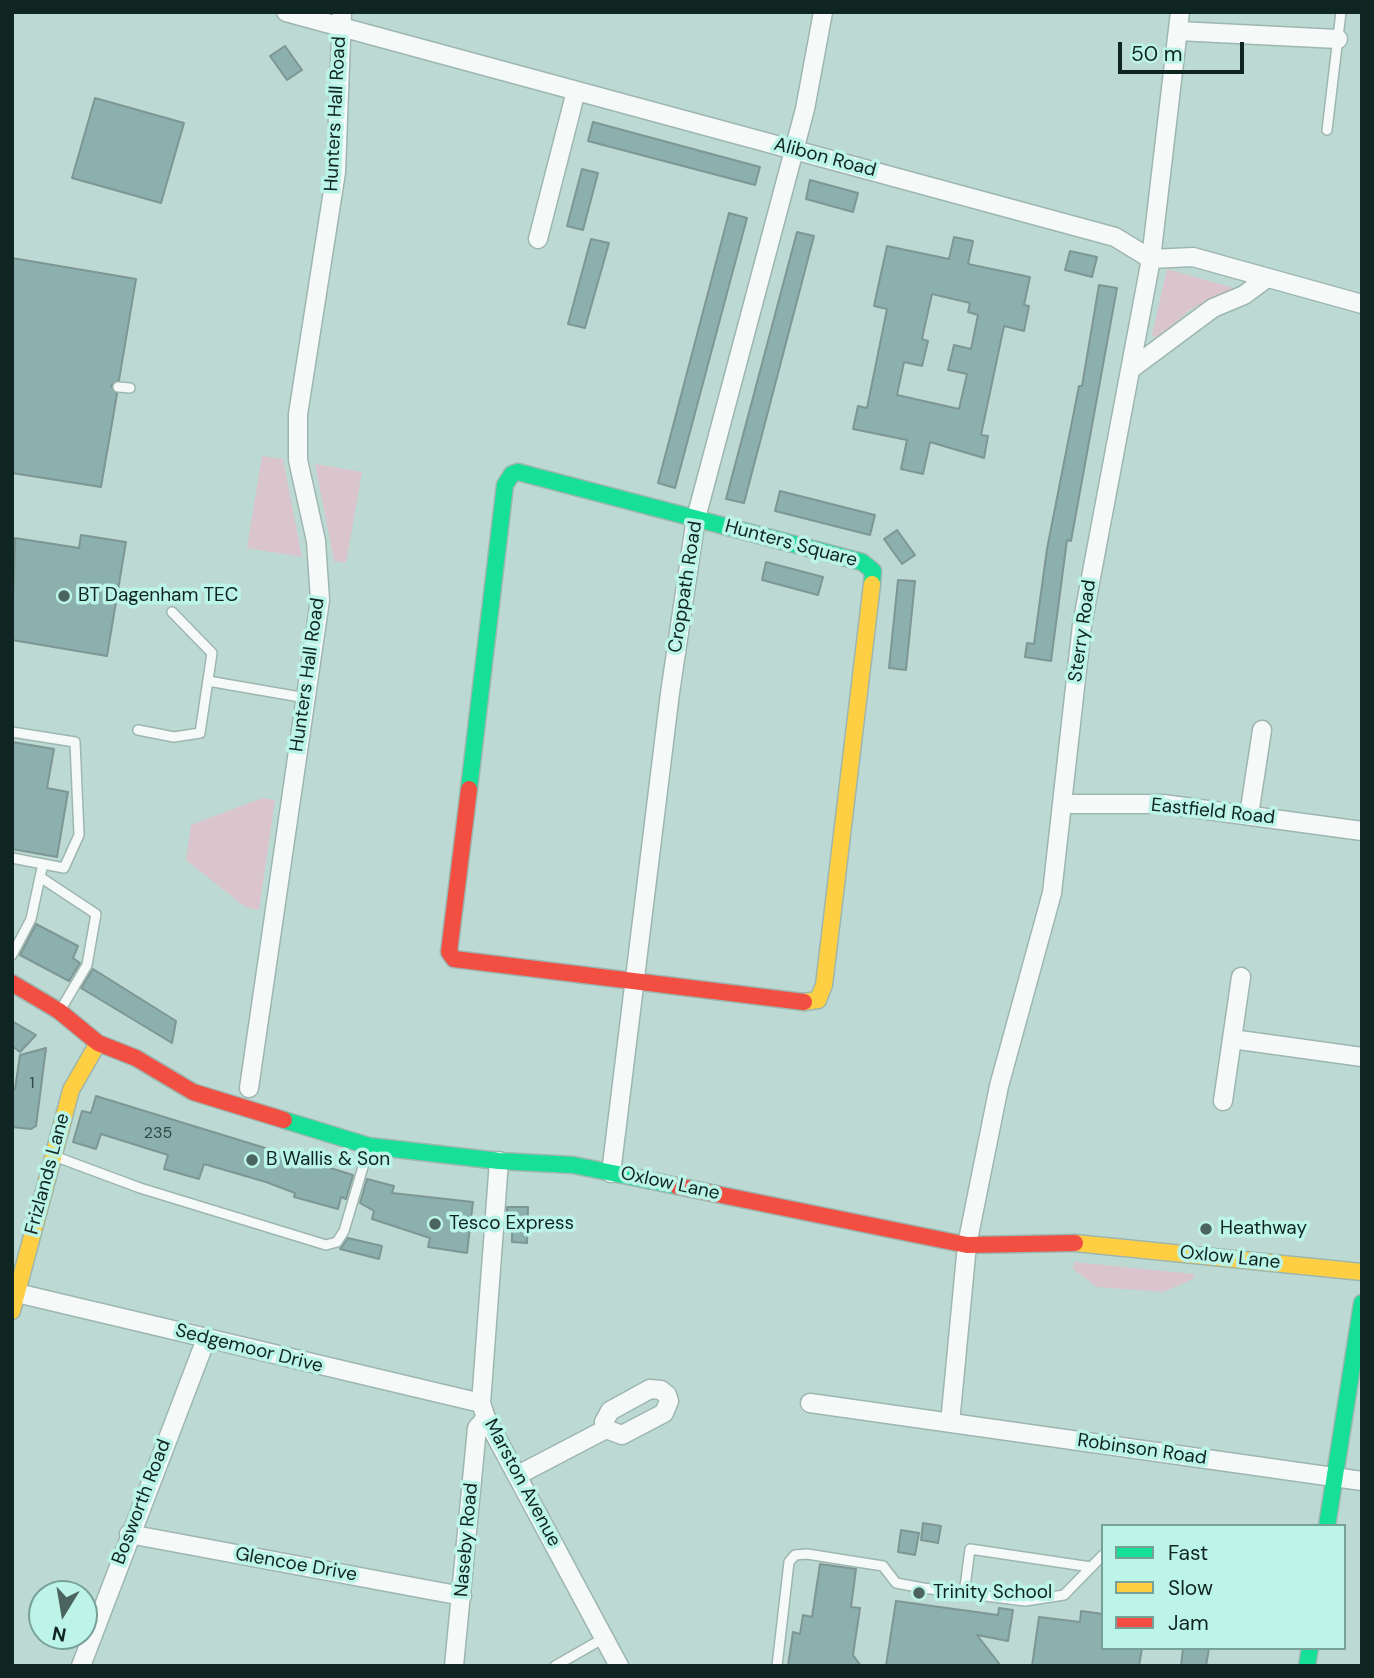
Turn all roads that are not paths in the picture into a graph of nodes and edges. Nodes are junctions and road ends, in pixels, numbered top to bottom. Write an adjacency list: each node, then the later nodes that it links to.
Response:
1 (285, 12): 5 (street, Alibon Road)
2 (823, 12): 10 (street, Croppath Road)
3 (1180, 12): 6 (street, Sterry Road)
4 (1341, 12): 7 (lane)
5 (342, 20): 8 (street, Alibon Road); 21 (street, Hunters Hall Road)
6 (1178, 31): 7 (street); 12 (street, Sterry Road)
7 (1338, 39): 9 (lane)
8 (576, 92): 10 (street, Alibon Road); 11 (street)
9 (1327, 130)
10 (793, 150): 12 (street, Alibon Road); 18 (street, Croppath Road)
11 (538, 239)
12 (1151, 259): 13 (street); 15 (street, Sterry Road)
13 (1267, 278): 14 (street); 15 (street)
14 (1362, 304)
15 (1131, 369): 25 (street, Sterry Road)
16 (118, 387): 17 (lane)
17 (130, 388)
18 (696, 518): 34 (street, Croppath Road); 34 (street, Hunters Square); 34 (street, Hunters Square)
19 (172, 612): 20 (lane)
20 (208, 681): 21 (lane); 22 (lane)
21 (306, 698): 39 (street, Hunters Hall Road)
22 (138, 730)
23 (1262, 730): 26 (street)
24 (12, 732): 29 (lane)
25 (1063, 804): 26 (street, Eastfield Road); 45 (street, Sterry Road)
26 (1249, 815): 27 (street, Eastfield Road)
27 (1362, 831)
28 (12, 858): 29 (lane)
29 (43, 864): 30 (lane)
30 (40, 877): 31 (lane); 35 (lane)
31 (12, 955)
32 (1241, 977): 36 (street)
33 (12, 983): 35 (street, Oxlow Lane)
34 (635, 983): 44 (street, Croppath Road)
35 (59, 1011): 37 (street, Oxlow Lane)
36 (1232, 1039): 38 (street); 40 (street)
37 (98, 1043): 41 (street, Oxlow Lane); 42 (street, Frizlands Lane)
38 (1362, 1057)
39 (248, 1088)
40 (1223, 1101)
41 (369, 1146): 42 (lane); 43 (street, Oxlow Lane)
42 (53, 1155): 47 (street, Frizlands Lane)
43 (499, 1161): 44 (street, Oxlow Lane); 52 (street, Marston Avenue)
44 (611, 1172): 45 (street, Oxlow Lane)
45 (967, 1245): 46 (street, Oxlow Lane); 53 (street)
46 (1362, 1272)
47 (17, 1293): 49 (street, Frizlands Lane); 50 (street, Sedgemoor Drive)
48 (1362, 1303): 56 (street)
49 (12, 1311)
50 (206, 1339): 52 (street, Sedgemoor Drive); 59 (street, Bosworth Road)
51 (810, 1403): 53 (street, Robinson Road)
52 (483, 1411): 55 (street, Marston Avenue); 63 (street, Naseby Road)
53 (950, 1423): 56 (street, Robinson Road)
54 (606, 1429): 55 (street)
55 (518, 1475): 64 (street, Marston Avenue)
56 (1335, 1477): 57 (street, Robinson Road); 58 (street)
57 (1362, 1481)
58 (1327, 1524)
59 (129, 1534): 63 (street, Glencoe Drive); 65 (street, Bosworth Road)
60 (1101, 1557): 61 (lane)
61 (1091, 1567): 62 (lane); 62 (lane)
62 (964, 1594): 69 (lane)
63 (462, 1596): 66 (street, Naseby Road)
64 (604, 1638): 67 (lane); 68 (street, Marston Avenue)
65 (81, 1666)
66 (454, 1666)
67 (555, 1666)
68 (619, 1666)
69 (777, 1666)

